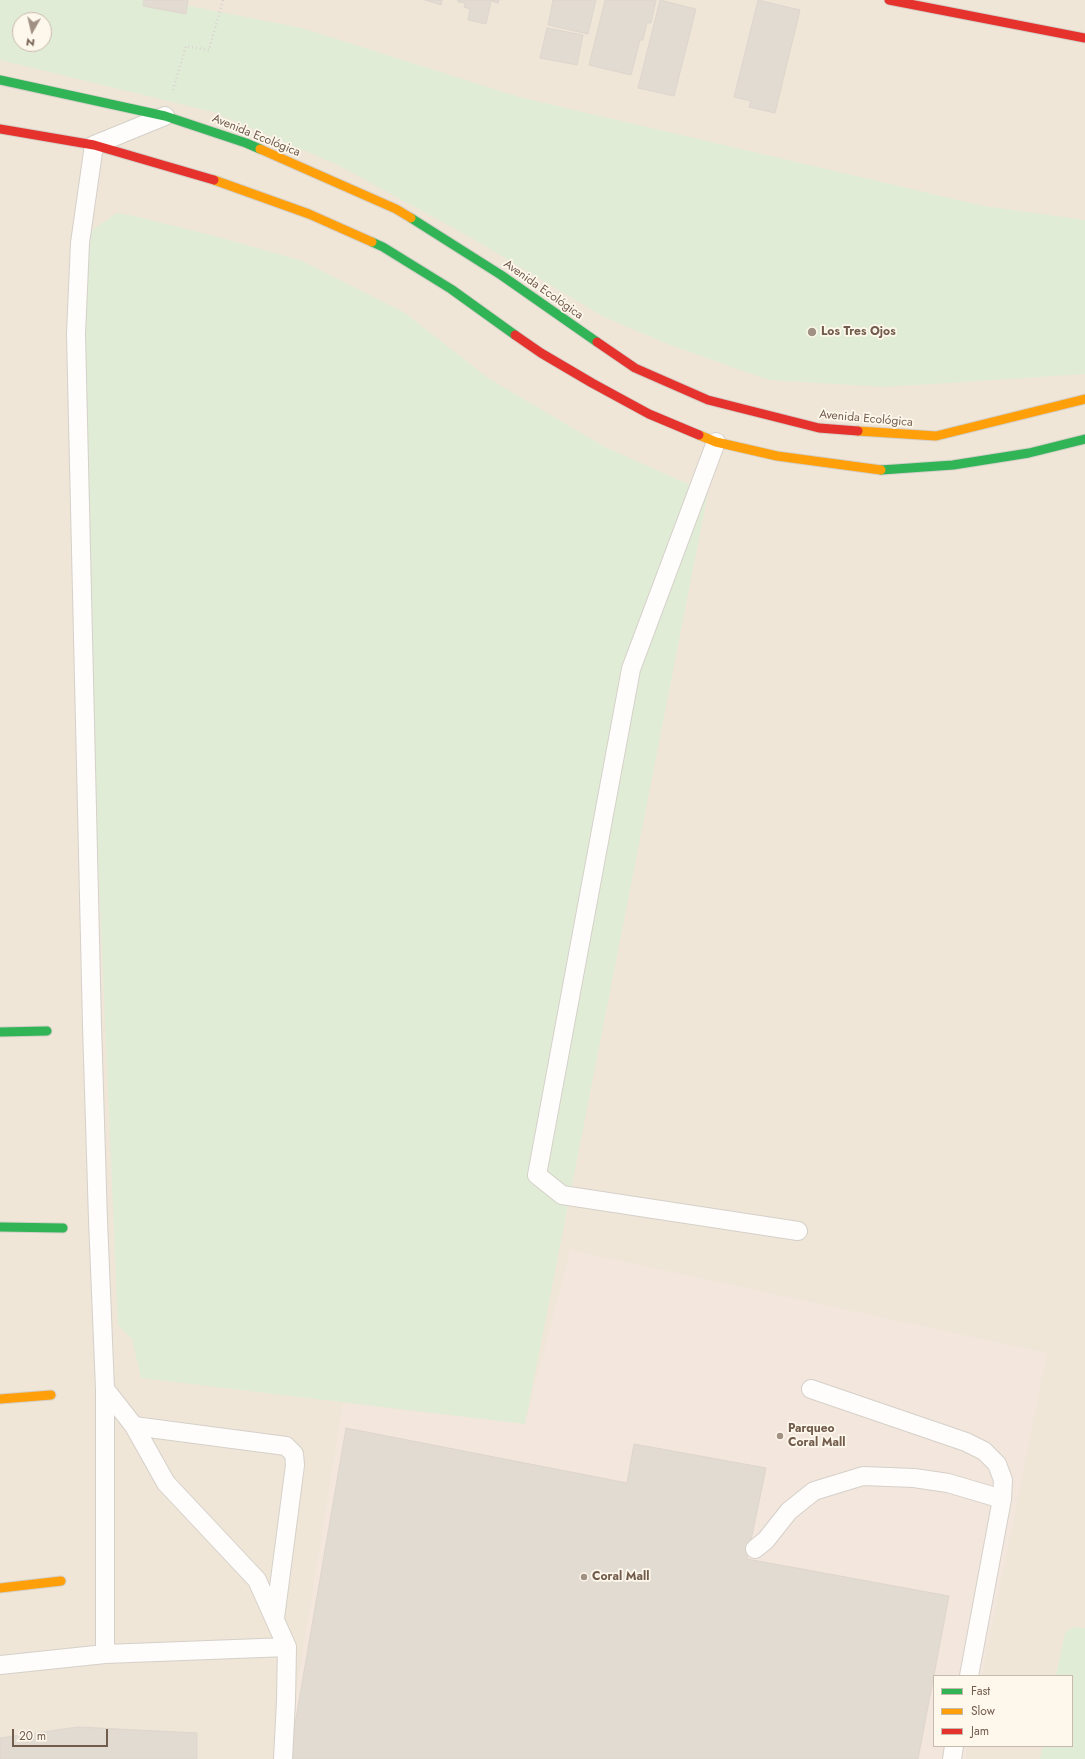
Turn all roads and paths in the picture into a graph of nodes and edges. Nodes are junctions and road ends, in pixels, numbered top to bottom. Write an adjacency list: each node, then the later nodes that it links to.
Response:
1 (223, 0): 5 (path)
2 (889, 0): 3 (main road)
3 (1085, 38)
4 (0, 80): 5 (main road, Avenida Ecológica)
5 (165, 116): 7 (lane); 8 (main road, Avenida Ecológica)
6 (0, 129): 7 (main road)
7 (94, 145): 10 (main road); 17 (lane)
8 (1085, 399)
9 (1085, 438): 10 (main road)
10 (716, 442): 15 (lane)
11 (47, 1031): 12 (main road)
12 (0, 1032)
13 (0, 1227): 14 (main road)
14 (63, 1228)
15 (798, 1231)
16 (811, 1389): 21 (lane)
17 (105, 1390): 20 (lane); 27 (lane)
18 (51, 1395): 19 (main road)
19 (0, 1399)
20 (134, 1426): 25 (lane); 25 (lane)
21 (1002, 1499): 22 (lane); 29 (lane)
22 (755, 1548)
23 (61, 1582): 24 (main road)
24 (0, 1588)
25 (276, 1618): 26 (lane)
26 (287, 1647): 27 (lane); 31 (lane)
27 (105, 1654): 28 (lane)
28 (0, 1665)
29 (969, 1675)
30 (954, 1747): 32 (lane)
31 (283, 1759)
32 (952, 1759)

